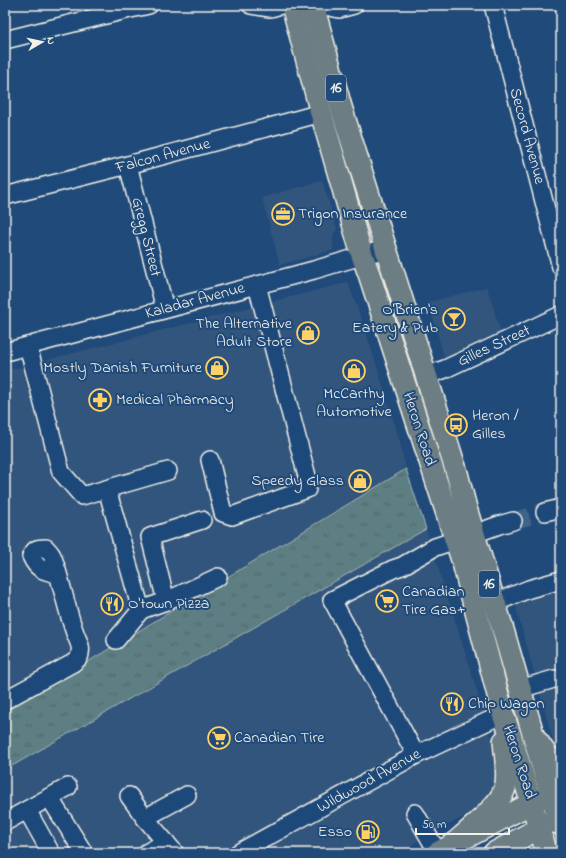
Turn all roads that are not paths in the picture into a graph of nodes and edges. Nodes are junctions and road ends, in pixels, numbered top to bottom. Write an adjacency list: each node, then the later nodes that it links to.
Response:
1 (149, 5): 9 (street)
2 (252, 5): 3 (street)
3 (281, 5)
4 (292, 5): 10 (main road, Heron Road / 16)
5 (313, 5): 13 (main road, Heron Road / 16)
6 (321, 5): 7 (street)
7 (354, 5)
8 (493, 5): 15 (street, Secord Avenue)
9 (5, 40)
10 (321, 112): 11 (street, Falcon Avenue); 14 (main road, Heron Road / 16)
11 (128, 165): 12 (street, Falcon Avenue); 17 (street, Gregg Street)
12 (5, 196)
13 (385, 249): 14 (street, Kaladar Avenue); 21 (main road, Heron Road / 16)
14 (362, 256): 16 (street, Kaladar Avenue); 29 (main road, Heron Road / 16)
15 (561, 267)
16 (257, 285): 17 (street, Kaladar Avenue); 22 (street)
17 (165, 309): 19 (street, Kaladar Avenue)
18 (561, 315): 21 (street, Gilles Street)
19 (28, 346): 20 (street, Kaladar Avenue); 24 (street)
20 (5, 352)
21 (426, 376): 29 (main road, Heron Road / 16)
22 (210, 460)
23 (168, 471): 24 (street)
24 (107, 489): 35 (street)
25 (561, 508): 26 (street)
26 (544, 512)
27 (202, 520): 33 (street)
28 (513, 521): 29 (street)
29 (465, 537): 34 (main road, Heron Road / 16); 40 (main road, Heron Road / 16); 42 (street)
30 (58, 574): 39 (street)
31 (218, 576): 33 (street)
32 (561, 580): 34 (street)
33 (166, 601): 35 (street)
34 (494, 603): 38 (main road, Heron Road / 16)
35 (141, 610): 36 (street)
36 (116, 640)
37 (554, 679): 38 (street)
38 (520, 689): 41 (main road, Heron Road / 16)
39 (5, 700)
40 (503, 714): 42 (street, Wildwood Avenue); 49 (main road, Heron Road / 16); 57 (main road)
41 (534, 736): 43 (main road); 45 (main road, Heron Road / 16)
42 (416, 755): 61 (street, Wildwood Avenue)
43 (561, 764)
44 (68, 787): 48 (street)
45 (556, 790): 49 (main road); 53 (main road, Heron Road / 16)
46 (187, 795): 52 (street)
47 (129, 796): 52 (street)
48 (49, 797): 50 (street); 59 (street)
49 (532, 802): 55 (main road, Heron Road / 16); 57 (main road)
50 (27, 810): 54 (street); 58 (street)
51 (415, 813): 57 (street)
52 (145, 818): 56 (street)
53 (560, 819): 55 (main road)
54 (5, 822)
55 (540, 828): 62 (main road); 65 (main road, Heron Road / 16)
56 (171, 847): 60 (street)
57 (442, 850)
58 (51, 853)
59 (84, 853)
60 (146, 853)
61 (238, 853)
62 (494, 853)
63 (503, 853): 64 (main road)
64 (512, 853)
65 (547, 853)

